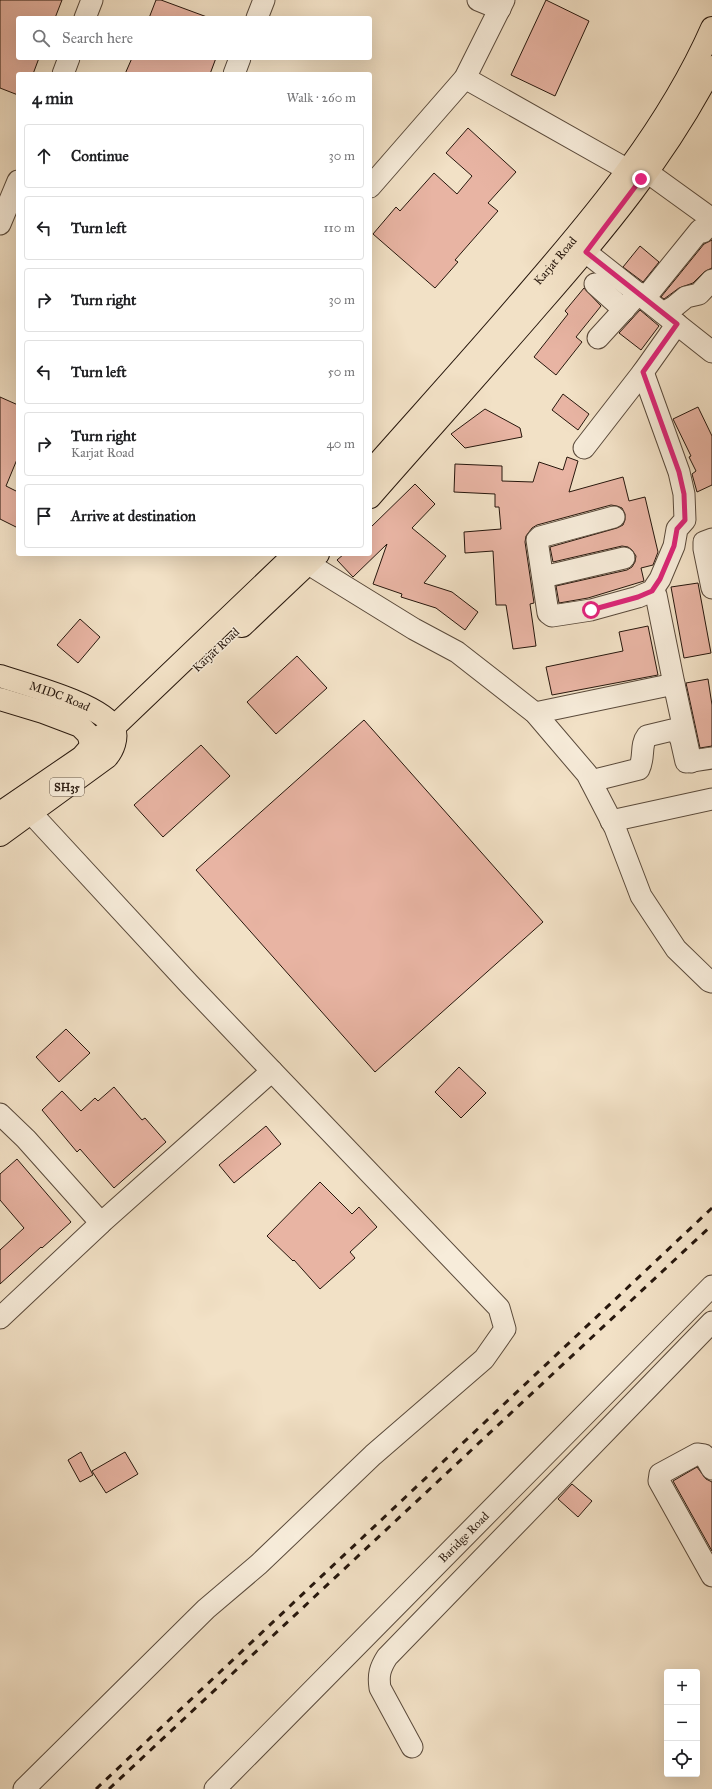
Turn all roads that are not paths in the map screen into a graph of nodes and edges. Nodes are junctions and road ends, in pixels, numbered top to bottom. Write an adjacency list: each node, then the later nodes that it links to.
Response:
1 (92, 0): 5 (street)
2 (264, 0): 6 (street)
3 (478, 0): 4 (street)
4 (502, 4): 13 (street)
5 (86, 16)
6 (258, 16)
7 (711, 35): 14 (main road, Karjat Road)
8 (68, 60): 11 (street)
9 (239, 60): 12 (street)
10 (712, 67): 14 (main road, Karjat Road)
11 (64, 72)
12 (235, 72)
13 (465, 78): 14 (street); 15 (street)
14 (639, 174): 18 (street); 19 (main road, Karjat Road)
15 (372, 185)
16 (16, 186): 17 (street)
17 (0, 224)
18 (707, 226): 22 (street)
19 (579, 247): 22 (street); 29 (main road, Karjat Road); 30 (main road, Karjat Road)
20 (712, 280): 24 (street)
21 (595, 284): 23 (street)
22 (642, 296): 23 (street); 24 (street)
23 (624, 310): 25 (street)
24 (670, 318): 26 (street); 27 (street)
25 (598, 338)
26 (712, 352)
27 (643, 372): 28 (street); 35 (street)
28 (584, 448)
29 (372, 470)
30 (372, 495)
31 (614, 517): 35 (street)
32 (712, 539): 36 (street)
33 (304, 557): 41 (street); 42 (main road, Karjat Road)
34 (624, 558): 35 (street)
35 (543, 577)
36 (712, 588)
37 (656, 595): 39 (street)
38 (0, 676): 42 (main road, MIDC Road)
39 (674, 684): 41 (street); 45 (street)
40 (0, 699): 43 (main road, MIDC Road)
41 (535, 713): 46 (street)
42 (114, 736): 43 (main road, Karjat Road); 48 (main road, Karjat Road / SH35)
43 (90, 746): 48 (main road, Karjat Road / SH35)
44 (712, 758): 45 (street)
45 (691, 762): 46 (street)
46 (590, 781): 50 (street)
47 (712, 800): 50 (street)
48 (25, 807): 49 (main road, Karjat Road / SH35); 51 (main road, Karjat Road / SH35); 53 (street)
49 (0, 813)
50 (611, 821): 52 (street)
51 (0, 835)
52 (712, 982)
53 (272, 1071): 55 (street); 62 (street)
54 (0, 1114): 55 (street)
55 (101, 1223): 57 (street)
56 (712, 1286): 63 (street, Baridge Road)
57 (0, 1318)
58 (712, 1322): 61 (street)
59 (712, 1469): 60 (street)
60 (712, 1576)
61 (412, 1747)
62 (24, 1789)
63 (216, 1789)

